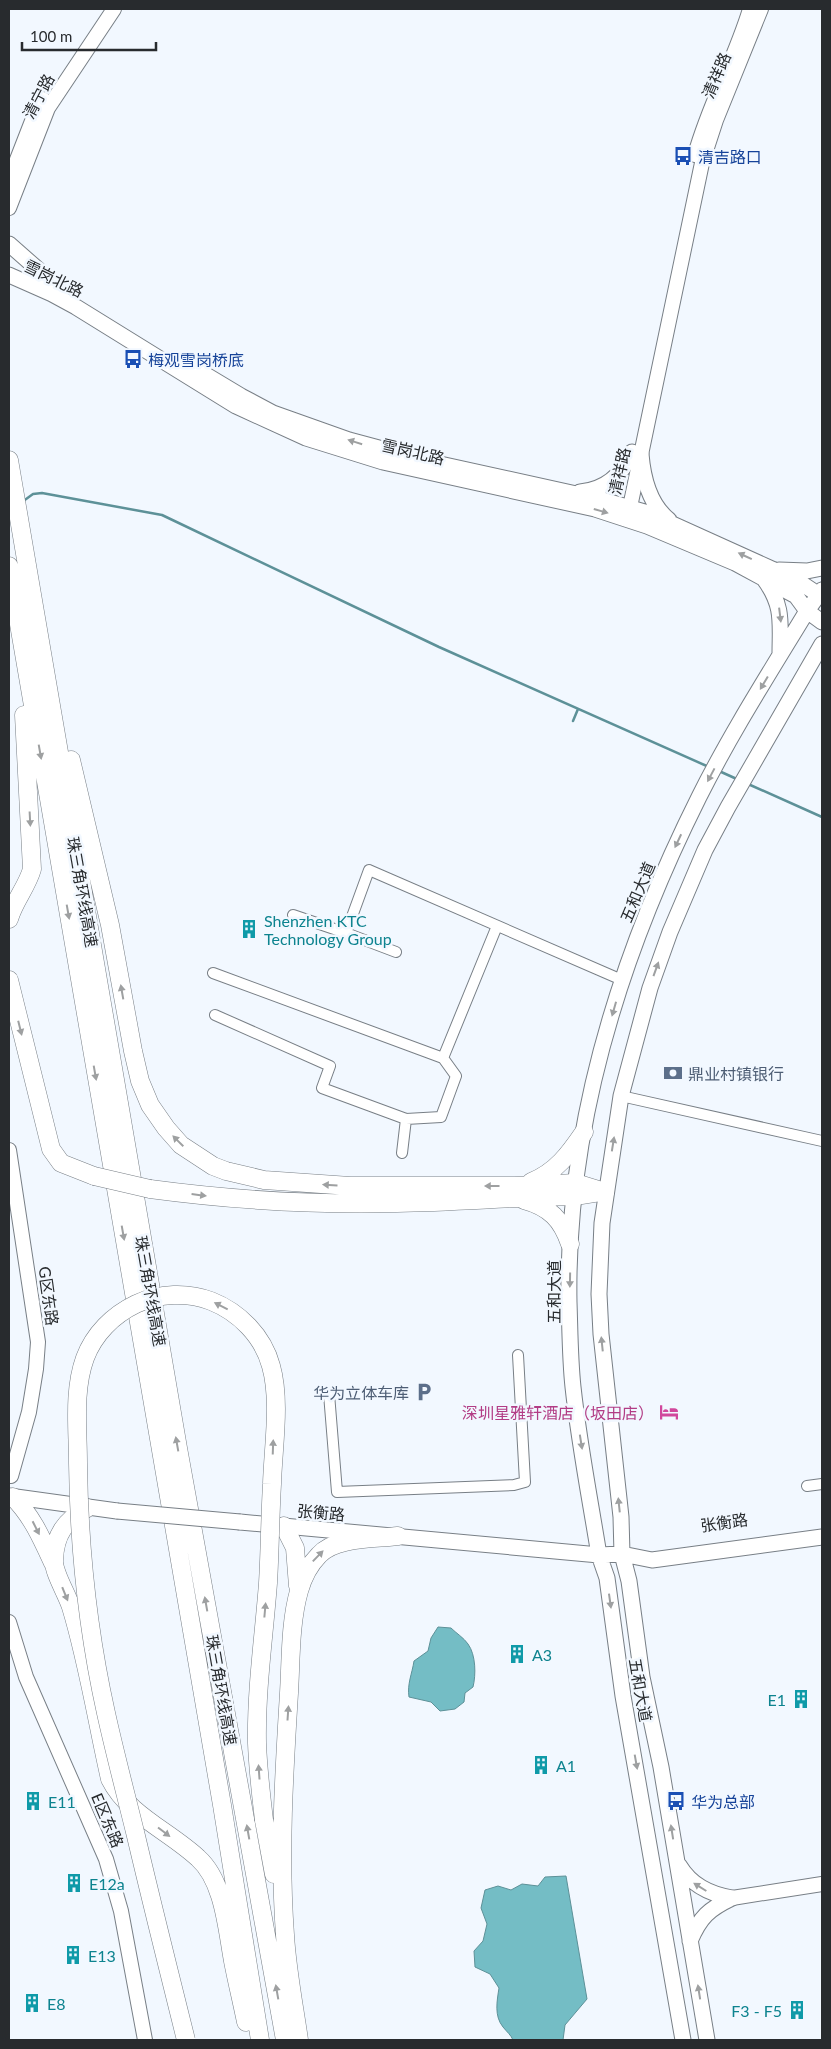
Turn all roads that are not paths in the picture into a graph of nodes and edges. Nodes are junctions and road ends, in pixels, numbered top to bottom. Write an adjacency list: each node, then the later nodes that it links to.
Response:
1 (103, 9): 5 (street, 清宁路)
2 (114, 9): 6 (street, 清宁路)
3 (750, 9): 12 (street, 清祥路)
4 (761, 9): 12 (street, 清祥路)
5 (10, 177)
6 (9, 208)
7 (9, 244): 11 (main road)
8 (9, 265): 11 (main road, 雪岗北路)
9 (9, 276): 11 (main road, 雪岗北路)
10 (9, 286): 11 (main road)
11 (55, 290): 14 (main road, 雪岗北路, one-way to 11); 15 (main road, 雪岗北路, one-way to 15)
12 (636, 453): 14 (main road); 15 (street, 清祥路); 16 (main road)
13 (9, 460): 23 (highway, 珠三角环线高速)
14 (570, 492): 15 (main road, 雪岗北路)
15 (624, 510): 16 (main road, 雪岗北路); 19 (main road, 雪岗北路)
16 (674, 524): 19 (main road, 雪岗北路, one-way to 16)
17 (9, 566): 24 (highway, 珠三角环线高速)
18 (822, 568): 19 (main road)
19 (768, 573): 20 (main road, 雪岗北路); 21 (main road, 雪岗北路); 26 (main road, one-way to 26)
20 (821, 594): 21 (main road, 五和大道)
21 (807, 611): 22 (main road, 雪岗北路); 26 (main road, 五和大道)
22 (822, 622)
23 (37, 627): 48 (highway, one-way to 23); 76 (highway, 珠三角环线高速, one-way to 23)
24 (20, 631): 30 (highway, one-way to 30); 75 (highway, 珠三角环线高速, one-way to 75)
25 (822, 644): 28 (main road, 五和大道)
26 (780, 656): 36 (main road, 五和大道, one-way to 36)
27 (822, 666): 28 (main road)
28 (799, 682): 39 (main road, 五和大道, one-way to 28)
29 (293, 915): 32 (street)
30 (9, 919)
31 (497, 926): 32 (street); 36 (street); 38 (street)
32 (346, 933): 33 (street)
33 (396, 952)
34 (213, 973): 38 (street)
35 (9, 980): 48 (highway, one-way to 48, bridge)
36 (622, 980): 41 (main road, 五和大道, one-way to 41)
37 (215, 1015): 40 (street)
38 (443, 1058): 40 (street)
39 (621, 1096): 42 (street); 47 (main road, 五和大道, one-way to 39)
40 (406, 1119): 44 (street)
41 (584, 1132): 45 (main road, 五和大道); 46 (highway)
42 (822, 1142)
43 (9, 1150): 52 (street, G区东路)
44 (402, 1153)
45 (576, 1190): 46 (highway); 47 (highway); 49 (main road, 五和大道)
46 (515, 1192): 48 (highway); 49 (highway)
47 (605, 1192): 62 (main road, 五和大道, one-way to 47)
48 (371, 1195)
49 (570, 1244): 61 (main road, 五和大道, one-way to 61)
50 (518, 1355): 51 (street)
51 (329, 1394)
52 (11, 1476)
53 (822, 1484): 54 (street)
54 (807, 1486)
55 (11, 1497): 56 (main road, 张衡路); 63 (highway, one-way to 63)
56 (86, 1508): 57 (main road, 张衡路, bridge); 63 (highway)
57 (284, 1526): 59 (main road, 张衡路); 64 (highway)
58 (822, 1526): 62 (main road, 张衡路)
59 (398, 1536): 61 (main road, 张衡路); 64 (highway, one-way to 59)
60 (822, 1537): 62 (main road, 张衡路)
61 (599, 1555): 62 (main road, 张衡路); 78 (main road, 五和大道, one-way to 78)
62 (627, 1555): 67 (main road, 五和大道, one-way to 62)
63 (53, 1563): 74 (highway, one-way to 74)
64 (298, 1592): 70 (highway, one-way to 64)
65 (9, 1622): 66 (street, E区东路)
66 (14, 1661): 72 (street, E区东路)
67 (677, 1862): 69 (main road, one-way to 67); 71 (main road, 五和大道)
68 (822, 1884): 69 (street)
69 (732, 1898): 71 (main road)
70 (285, 1936): 73 (highway, one-way to 73, bridge); 77 (highway)
71 (690, 1941): 79 (main road, 五和大道, one-way to 71)
72 (145, 2040)
73 (186, 2040)
74 (250, 2040)
75 (260, 2040)
76 (285, 2040)
77 (299, 2040)
78 (683, 2040)
79 (707, 2040)

